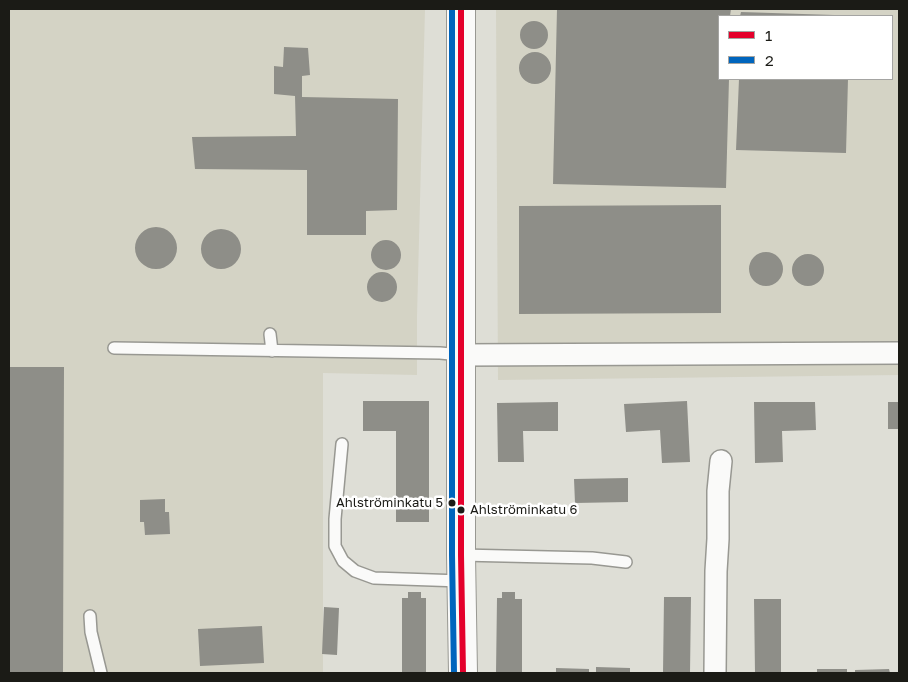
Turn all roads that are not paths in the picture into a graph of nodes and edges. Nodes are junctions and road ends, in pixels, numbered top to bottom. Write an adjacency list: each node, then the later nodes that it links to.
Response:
1 (461, 9): 6 (street)
2 (270, 334): 4 (lane)
3 (114, 348): 4 (lane)
4 (272, 351): 6 (lane)
5 (899, 353): 6 (street)
6 (461, 355): 10 (street)
7 (342, 444): 10 (lane)
8 (721, 461): 14 (street)
9 (626, 562): 10 (lane)
10 (461, 568): 13 (street)
11 (90, 616): 12 (lane)
12 (101, 673)
13 (463, 673)
14 (716, 673)

